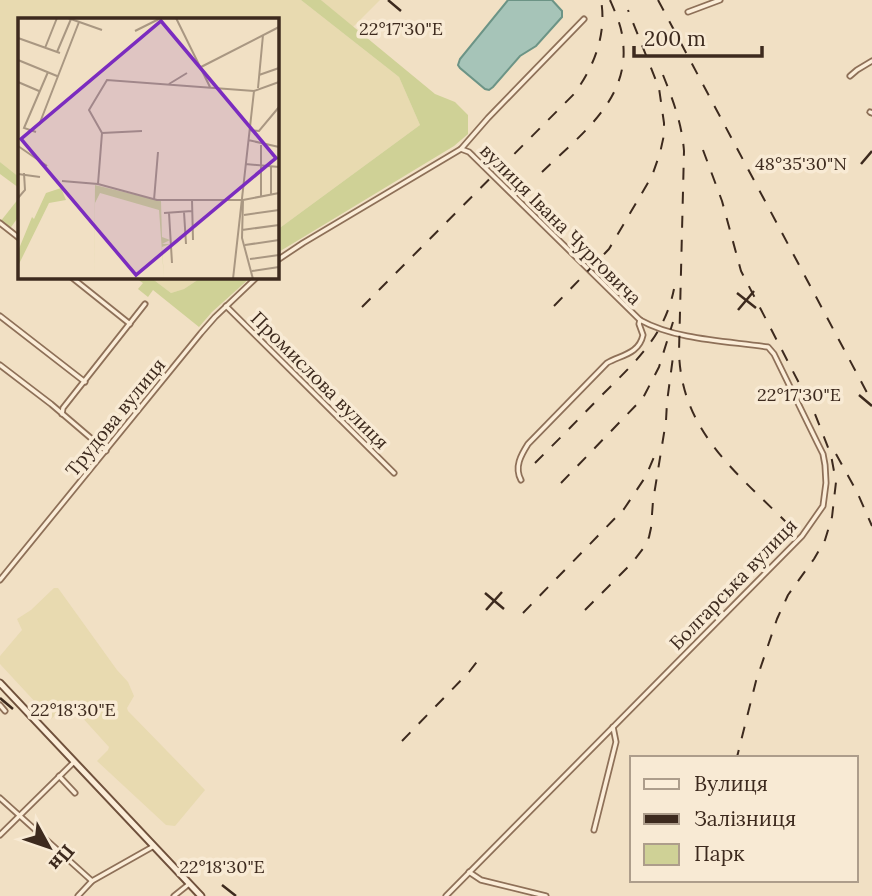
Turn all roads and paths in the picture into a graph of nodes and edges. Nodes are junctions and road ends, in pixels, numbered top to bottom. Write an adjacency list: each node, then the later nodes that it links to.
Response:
1 (720, 0): 2 (street)
2 (688, 12)
3 (584, 19): 6 (street)
4 (872, 61): 5 (street)
5 (850, 76)
6 (461, 149): 9 (street); 15 (street, вулиця Івана Чурговича)
7 (0, 223): 8 (street)
8 (18, 237)
9 (278, 260)
10 (72, 278): 16 (street)
11 (256, 278): 13 (street, Трудова вулиця)
12 (145, 304): 16 (street)
13 (226, 306): 20 (street, Трудова вулиця); 21 (street, Промислова вулиця)
14 (0, 316): 18 (street)
15 (640, 320): 22 (street); 27 (street, Болгарська вулиця)
16 (130, 324): 18 (street)
17 (0, 365): 19 (street)
18 (85, 382): 19 (street)
19 (62, 414): 20 (street)
20 (106, 452): 23 (street, Трудова вулиця)
21 (394, 473)
22 (521, 480)
23 (0, 580)
24 (0, 683): 28 (street)
25 (0, 705): 26 (street)
26 (5, 711)
27 (613, 727): 33 (street); 36 (street, Болгарська вулиця)
28 (74, 762): 29 (street); 35 (street)
29 (59, 776): 30 (street); 32 (street)
30 (75, 793)
31 (0, 798): 32 (street)
32 (20, 816): 34 (street); 37 (street)
33 (594, 830)
34 (0, 835)
35 (154, 846): 37 (street); 38 (street)
36 (469, 872): 42 (street, Болгарська вулиця); 43 (street)
37 (92, 881): 39 (street)
38 (189, 884): 40 (street); 41 (street)
39 (78, 896)
40 (174, 896)
41 (201, 896)
42 (446, 896)
43 (546, 896)

